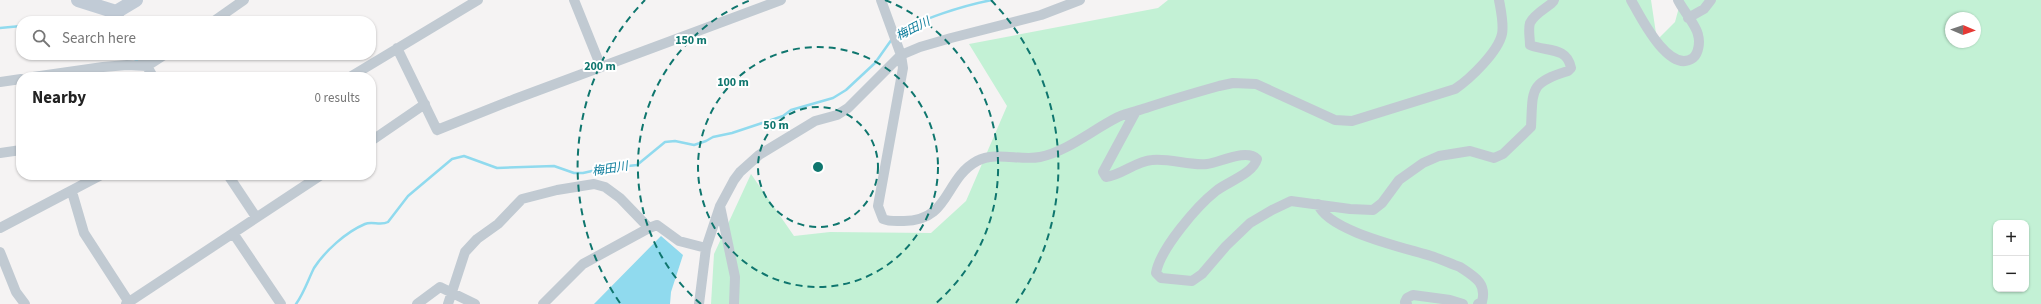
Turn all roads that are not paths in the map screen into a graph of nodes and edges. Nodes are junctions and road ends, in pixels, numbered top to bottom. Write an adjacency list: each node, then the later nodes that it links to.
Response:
1 (78, 0): 14 (street)
2 (136, 0): 14 (street)
3 (244, 0): 15 (street)
4 (478, 0): 17 (street)
5 (574, 0): 22 (street)
6 (781, 0): 22 (street)
7 (881, 0): 18 (street)
8 (1080, 0): 18 (street)
9 (1499, 0): 29 (street)
10 (1554, 0): 37 (street)
11 (1631, 0): 16 (street)
12 (1678, 0): 16 (street)
13 (1711, 0): 16 (street)
14 (119, 16)
15 (221, 16)
16 (1688, 18)
17 (397, 48): 25 (street); 28 (street)
18 (901, 55): 29 (street); 38 (street)
19 (144, 60): 21 (street)
20 (156, 60): 21 (street)
21 (147, 66): 23 (street); 24 (street)
22 (601, 67): 28 (street)
23 (68, 72)
24 (150, 72)
25 (358, 72)
26 (16, 80): 27 (street)
27 (0, 82)
28 (425, 104): 30 (street)
29 (1136, 111): 37 (street)
30 (376, 138)
31 (16, 151): 32 (street)
32 (0, 153)
33 (86, 180): 36 (street)
34 (231, 180): 39 (street)
35 (313, 180): 39 (street)
36 (72, 192): 40 (street); 46 (street)
37 (1318, 204): 57 (street)
38 (720, 206): 43 (street); 54 (street)
39 (256, 217): 42 (street)
40 (0, 228)
41 (649, 228): 43 (street); 45 (street); 52 (street)
42 (233, 233): 46 (street); 48 (street)
43 (706, 248): 53 (street)
44 (0, 252): 47 (street)
45 (452, 292): 49 (street); 50 (street); 51 (street)
46 (128, 303)
47 (25, 304)
48 (280, 304)
49 (417, 304)
50 (448, 304)
51 (476, 304)
52 (543, 304)
53 (699, 304)
54 (734, 304)
55 (1407, 304): 56 (street)
56 (1463, 304)
57 (1478, 304)

